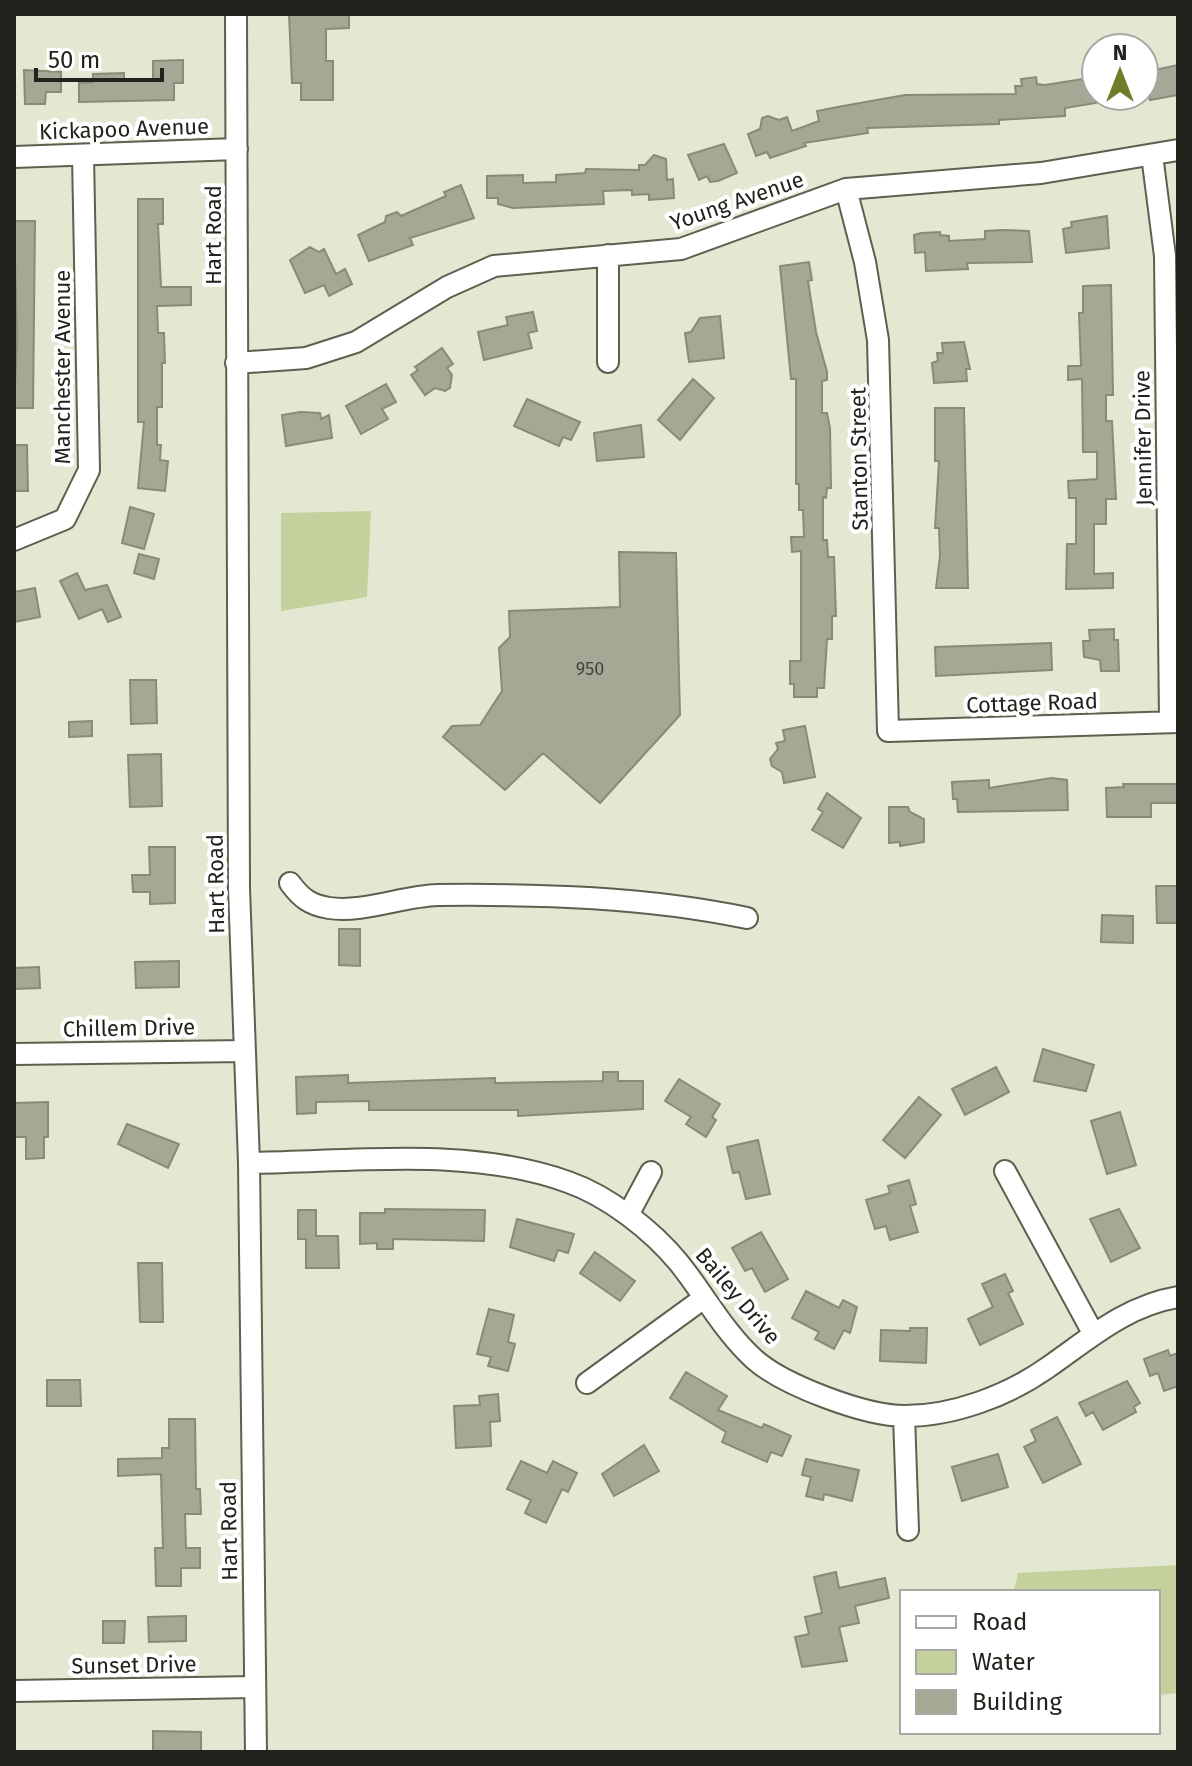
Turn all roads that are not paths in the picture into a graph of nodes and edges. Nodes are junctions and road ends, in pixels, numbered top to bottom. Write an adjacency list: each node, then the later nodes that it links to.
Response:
1 (236, 14): 2 (street, Hart Road)
2 (237, 149): 4 (street, Kickapoo Avenue); 10 (street, Hart Road)
3 (1178, 150): 5 (street, Young Avenue)
4 (83, 155): 6 (street, Kickapoo Avenue); 11 (street, Manchester Avenue)
5 (1152, 155): 7 (street, Young Avenue); 12 (street, Jennifer Drive)
6 (14, 157)
7 (846, 189): 8 (street, Young Avenue); 13 (street, Stanton Street)
8 (608, 255): 9 (street); 10 (street, Young Avenue)
9 (608, 362)
10 (236, 363): 16 (street, Hart Road)
11 (14, 540)
12 (1174, 722): 13 (street, Cottage Road)
13 (888, 731)
14 (290, 883): 15 (street)
15 (747, 918)
16 (245, 1051): 17 (street, Chillem Drive); 18 (street, Hart Road)
17 (14, 1054)
18 (249, 1163): 21 (street, Bailey Drive); 28 (street, Hart Road)
19 (1005, 1171): 24 (street)
20 (651, 1172): 21 (street)
21 (628, 1215): 23 (street, Bailey Drive)
22 (1178, 1297): 24 (street, Bailey Drive)
23 (704, 1298): 25 (street); 26 (street, Bailey Drive)
24 (1093, 1333): 26 (street, Bailey Drive)
25 (587, 1383)
26 (904, 1416): 27 (street)
27 (908, 1530)
28 (255, 1687): 29 (street, Sunset Drive); 30 (street, Hart Road)
29 (14, 1691)
30 (256, 1752)

